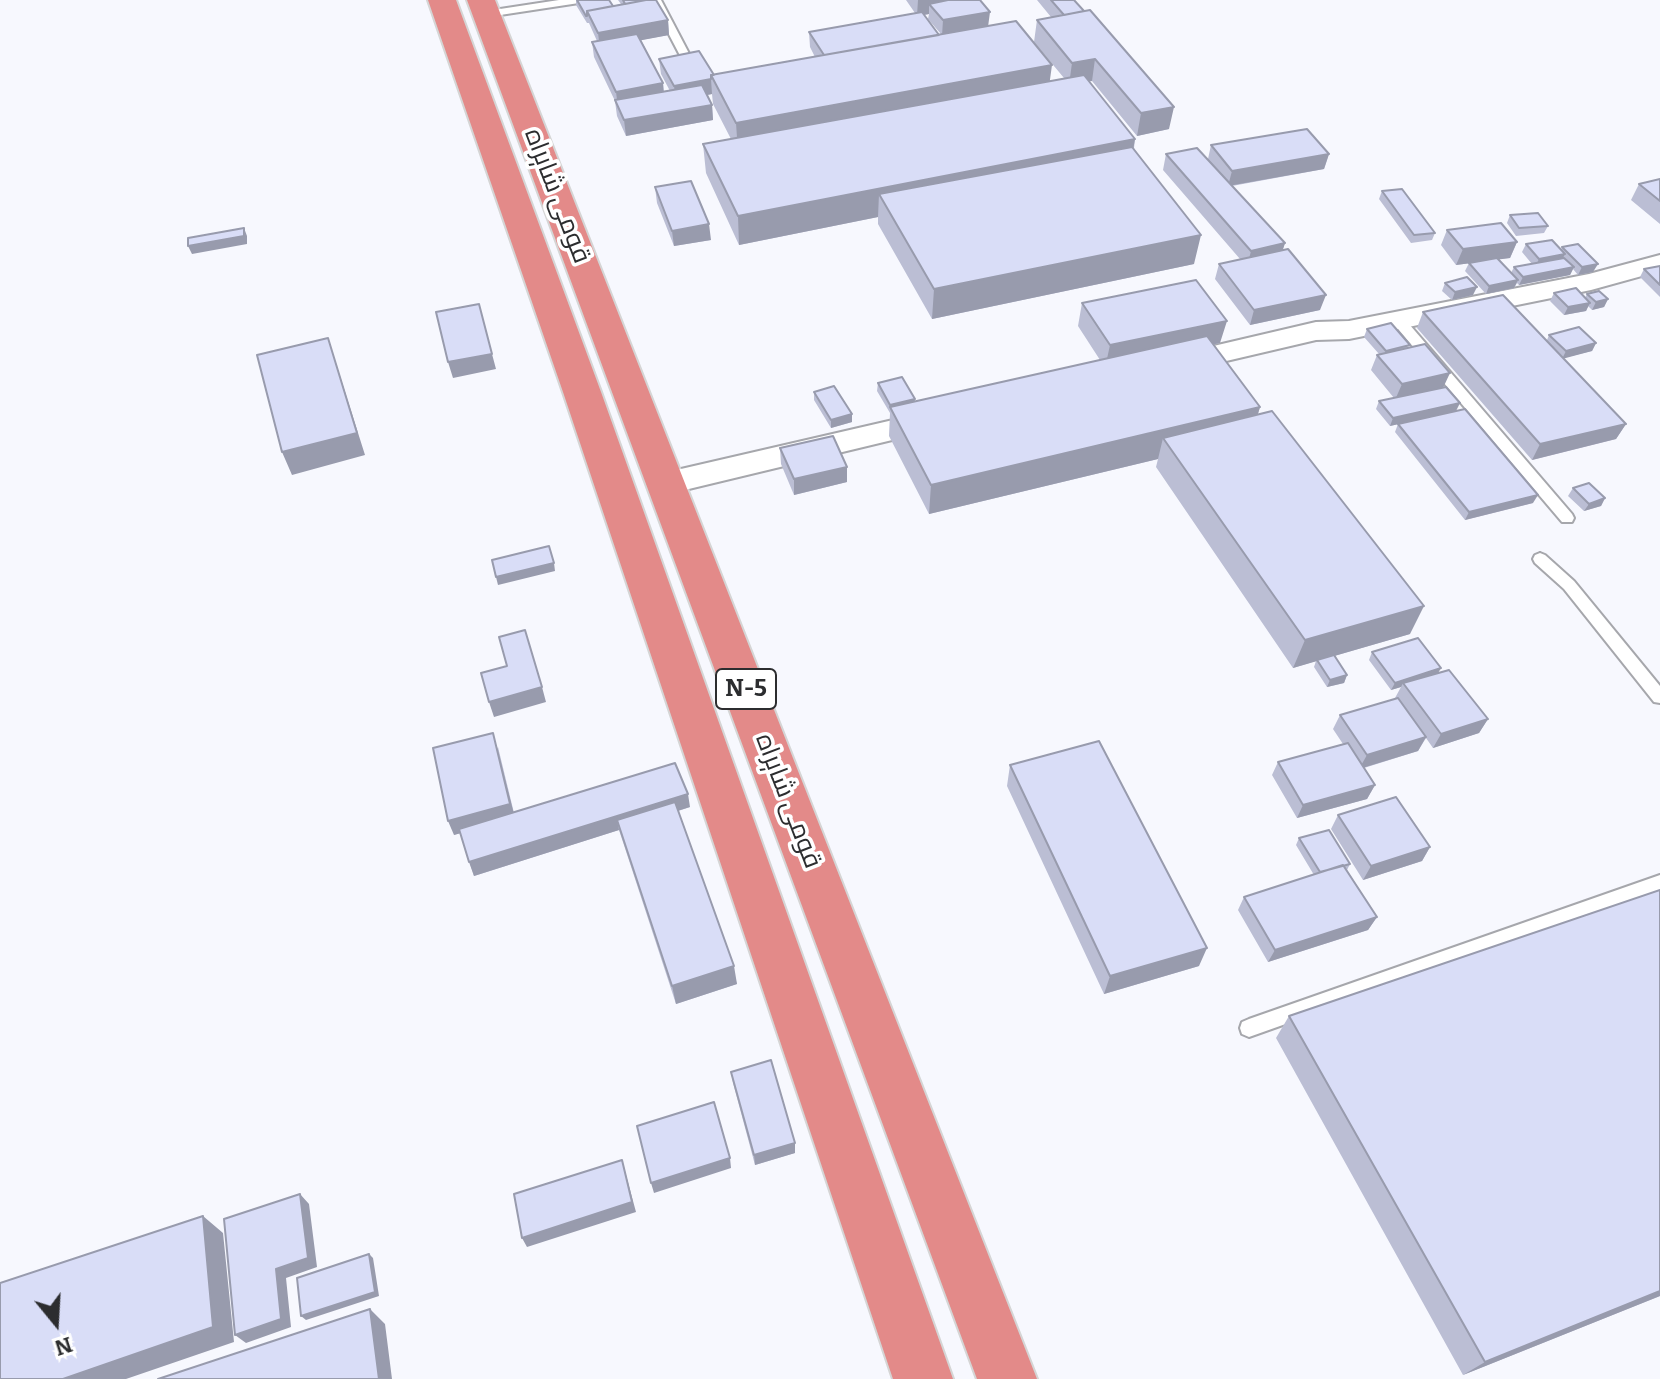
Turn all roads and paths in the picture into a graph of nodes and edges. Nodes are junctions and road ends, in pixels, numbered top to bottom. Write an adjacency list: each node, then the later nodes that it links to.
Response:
1 (442, 0): 16 (highway, قومی شاہراہ / N-5)
2 (579, 0): 4 (lane)
3 (656, 0): 5 (lane)
4 (484, 7): 10 (highway, قومی شاہراہ / N-5)
5 (690, 65)
6 (1660, 263): 7 (street)
7 (1398, 320): 8 (street); 11 (lane)
8 (1146, 371)
9 (961, 414): 10 (street)
10 (668, 483): 17 (highway, قومی شاہراہ / N-5)
11 (1567, 518)
12 (1540, 559): 13 (lane)
13 (1660, 697)
14 (1660, 883): 15 (lane)
15 (1249, 1028)
16 (923, 1379)
17 (1007, 1379)

